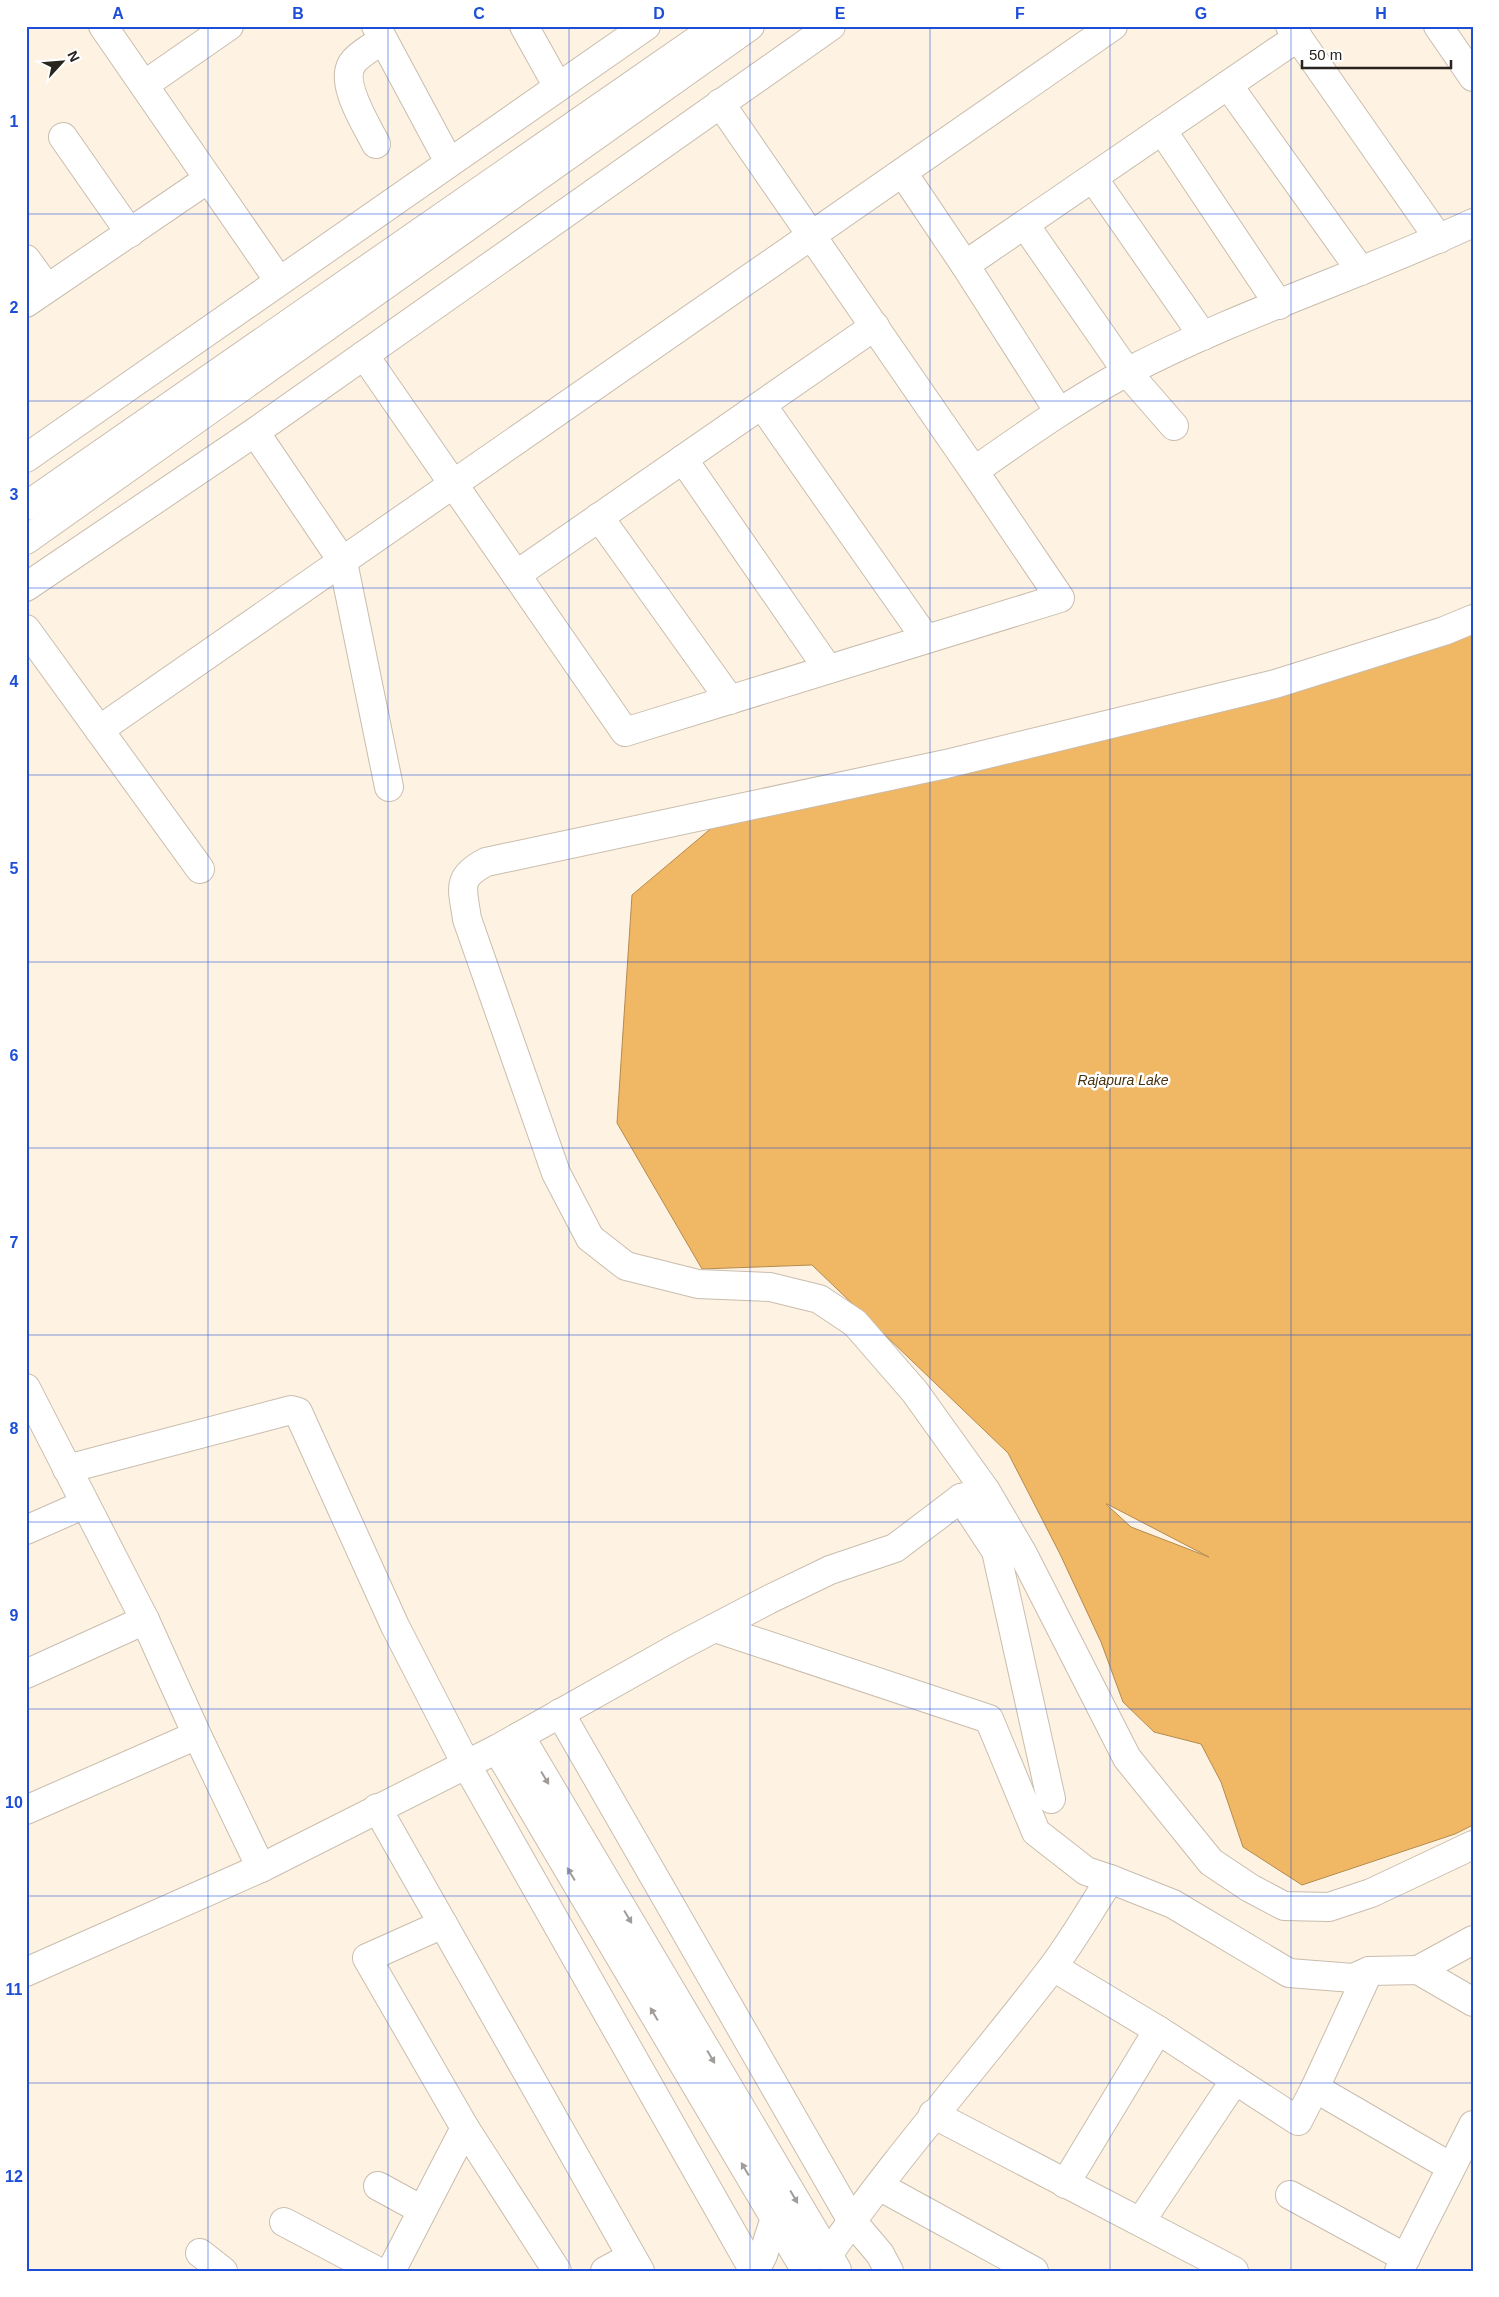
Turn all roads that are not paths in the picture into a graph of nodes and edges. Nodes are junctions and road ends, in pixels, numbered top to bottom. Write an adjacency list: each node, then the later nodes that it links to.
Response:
1 (103, 26): 13 (street)
2 (229, 26): 13 (street)
3 (524, 26): 15 (street)
4 (646, 26): 15 (street)
5 (750, 26): 9 (street)
6 (831, 26): 16 (street)
7 (1114, 26): 21 (street)
8 (1438, 26): 12 (street)
9 (716, 32): 47 (street); 49 (street)
10 (1294, 32): 14 (street); 28 (street)
11 (380, 33): 19 (street); 20 (street)
12 (1473, 77)
13 (144, 85): 22 (street)
14 (1228, 85): 17 (street); 31 (street)
15 (558, 87): 20 (street)
16 (720, 103): 27 (street); 37 (street)
17 (1162, 130): 23 (street); 34 (street)
18 (63, 136): 26 (street)
19 (376, 144)
20 (449, 162): 32 (street)
21 (903, 172): 27 (street); 30 (street)
22 (208, 178): 26 (street); 32 (street)
23 (1093, 178): 25 (street); 36 (street)
24 (1473, 224): 28 (street)
25 (1025, 225): 30 (street); 38 (street)
26 (130, 233): 33 (street)
27 (812, 236): 35 (street); 46 (street)
28 (1439, 239): 31 (street)
29 (26, 259): 33 (street)
30 (965, 265): 40 (street)
31 (1361, 271): 34 (street)
32 (279, 280): 43 (street)
33 (37, 296)
34 (1279, 305): 36 (street)
35 (875, 326): 39 (street); 45 (street)
36 (1203, 336): 38 (street)
37 (364, 355): 42 (street); 46 (street)
38 (1127, 372): 40 (street); 41 (street)
39 (762, 404): 44 (street); 55 (street)
40 (1059, 412): 45 (street)
41 (1174, 426)
42 (255, 432): 50 (street); 52 (street)
43 (26, 458)
44 (683, 459): 48 (street); 56 (street)
45 (974, 471): 55 (street)
46 (453, 486): 50 (street); 51 (street)
47 (26, 506)
48 (599, 517): 51 (street); 57 (street)
49 (26, 540)
50 (343, 562): 58 (street); 59 (street)
51 (516, 575): 57 (street)
52 (26, 587)
53 (1473, 619): 63 (street)
54 (26, 629): 58 (street)
55 (926, 639): 56 (street)
56 (828, 669): 57 (street)
57 (730, 700)
58 (99, 730): 60 (street)
59 (389, 787)
60 (200, 869)
61 (26, 1388): 62 (street)
62 (67, 1469): 64 (street); 73 (street)
63 (974, 1495): 67 (street); 74 (street); 77 (street)
64 (85, 1504): 65 (street); 66 (street)
65 (26, 1530)
66 (145, 1620): 68 (street); 70 (street)
67 (715, 1628): 69 (street); 79 (street)
68 (26, 1674)
69 (560, 1713): 71 (street); 100 (street)
70 (197, 1735): 76 (street); 78 (street)
71 (520, 1736): 72 (street); 103 (street, one-way to 103)
72 (497, 1749): 73 (street); 99 (street, one-way to 72)
73 (466, 1764): 75 (street); 110 (street)
74 (1051, 1799)
75 (377, 1808): 78 (street); 80 (street)
76 (26, 1810)
77 (1473, 1845)
78 (261, 1868): 85 (street)
79 (1110, 1879): 82 (street); 84 (street)
80 (443, 1924): 92 (street); 104 (street)
81 (1473, 1940): 83 (street)
82 (1052, 1967): 87 (street); 90 (street)
83 (1418, 1970): 84 (street); 86 (street)
84 (1369, 1971): 89 (street)
85 (26, 1972)
86 (1473, 2002)
87 (1158, 2030): 88 (street); 94 (street)
88 (1235, 2080): 89 (street); 101 (street)
89 (1315, 2088): 93 (street)
90 (934, 2114): 94 (street); 96 (street)
91 (1473, 2125): 93 (street)
92 (465, 2128): 98 (street); 108 (street)
93 (1451, 2167): 105 (street)
94 (1065, 2184): 101 (street)
95 (378, 2186): 98 (street)
96 (879, 2186): 100 (street); 113 (street)
97 (1290, 2195): 105 (street)
98 (422, 2210): 107 (street)
99 (774, 2218): 110 (street); 111 (street)
100 (852, 2221): 103 (street); 112 (street)
101 (1141, 2221): 114 (street)
102 (284, 2222): 106 (street)
103 (833, 2263)
104 (635, 2264): 109 (street)
105 (1402, 2264)
106 (376, 2271)
107 (390, 2271)
108 (557, 2271)
109 (605, 2271)
110 (755, 2271)
111 (806, 2271)
112 (889, 2271)
113 (1034, 2271)
114 (1234, 2271)

